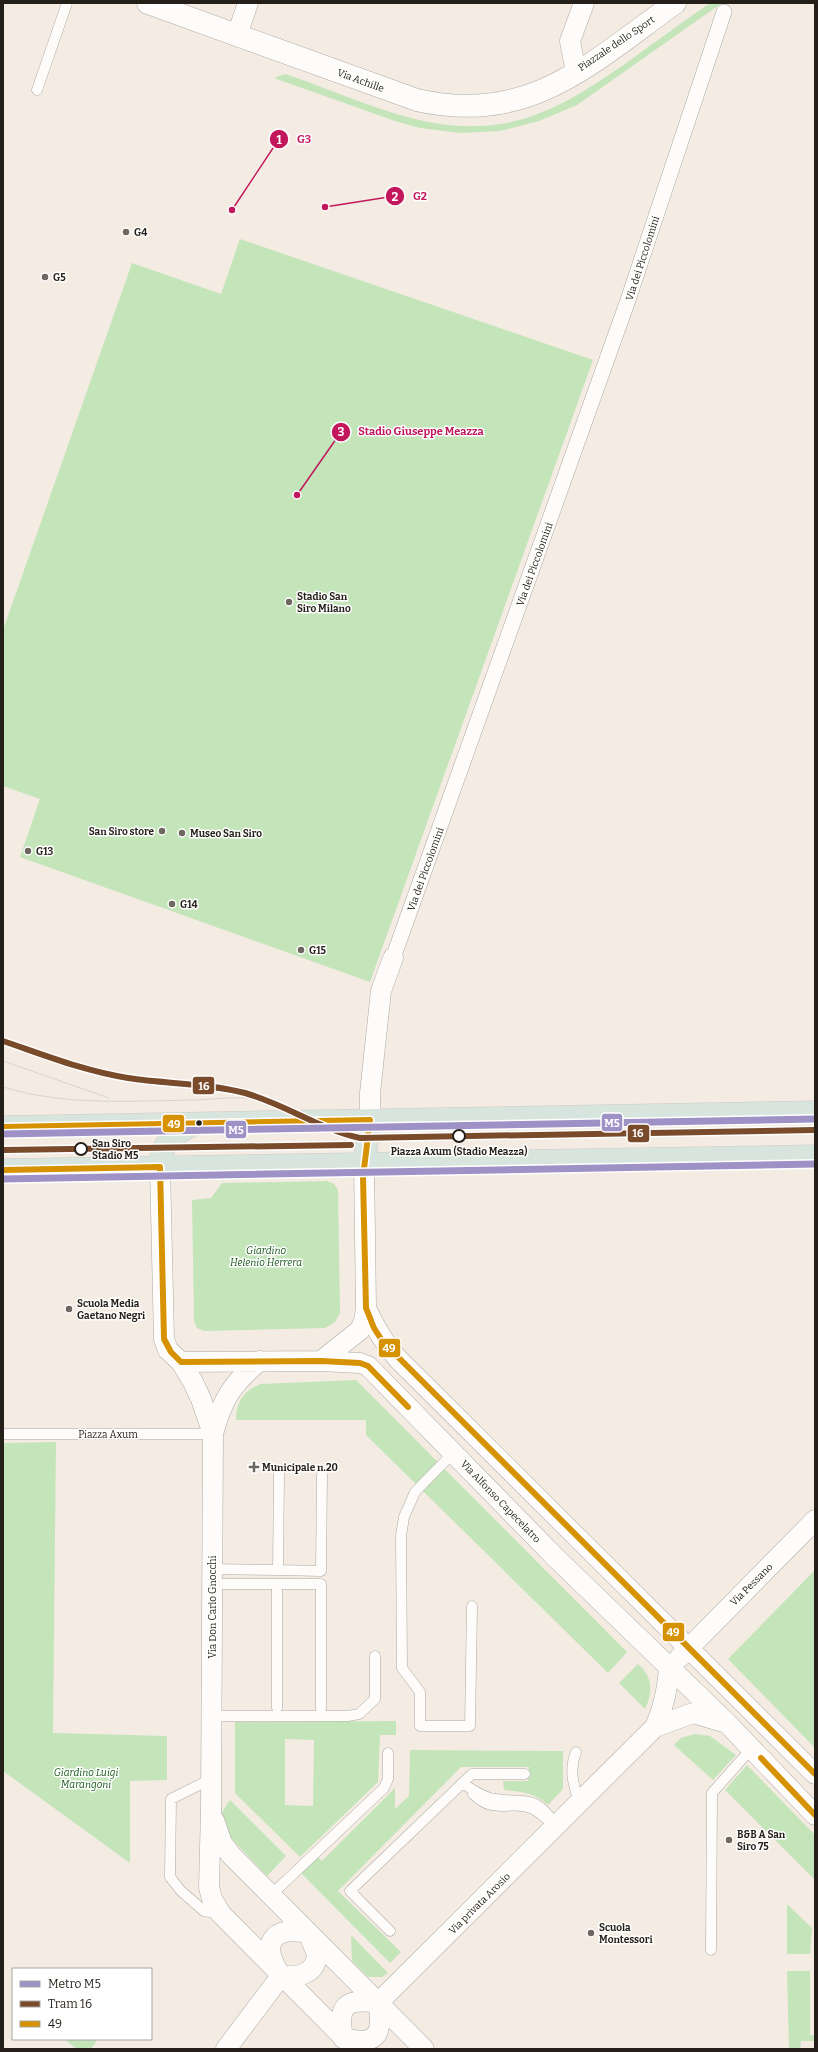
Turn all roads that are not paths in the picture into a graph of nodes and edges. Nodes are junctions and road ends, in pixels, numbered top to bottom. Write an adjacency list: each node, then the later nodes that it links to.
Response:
1 (67, 3): 9 (lane)
2 (148, 3): 7 (street, Via Achille)
3 (248, 3): 7 (street)
4 (584, 3): 8 (street, Piazzale dello Sport)
5 (675, 3): 8 (street, Piazzale dello Sport)
6 (724, 12): 10 (street, Via dei Piccolomini)
7 (237, 35): 8 (street, Via Achille)
8 (576, 72)
9 (37, 90)
10 (393, 958): 12 (street, Via dei Piccolomini)
11 (815, 1112): 12 (main road)
12 (370, 1120): 13 (main road); 16 (main road)
13 (196, 1123): 14 (main road); 17 (main road)
14 (3, 1127)
15 (815, 1156): 16 (main road)
16 (364, 1164): 17 (main road); 19 (street)
17 (160, 1167): 18 (main road); 22 (street)
18 (3, 1170)
19 (366, 1308): 21 (street); 29 (street)
20 (260, 1361): 21 (street); 22 (street); 24 (street)
21 (321, 1361): 25 (street, Via Alfonso Capecelatro)
22 (181, 1362): 24 (street)
23 (3, 1434): 24 (lane, Piazza Axum)
24 (213, 1434): 32 (street, Via Don Carlo Gnocchi)
25 (453, 1453): 30 (street, Via Alfonso Capecelatro); 34 (lane)
26 (279, 1474): 31 (lane)
27 (322, 1475): 31 (lane)
28 (815, 1520): 35 (street, Via Pessano)
29 (576, 1536): 30 (street); 35 (street)
30 (556, 1558): 37 (street, Via Alfonso Capecelatro)
31 (278, 1570): 32 (lane)
32 (212, 1577): 33 (lane); 40 (street, Via Don Carlo Gnocchi)
33 (277, 1584): 38 (lane); 39 (lane)
34 (472, 1606)
35 (687, 1648): 37 (street); 47 (street)
36 (376, 1656): 40 (lane)
37 (669, 1668): 41 (street, Via Alfonso Capecelatro); 42 (street, Via privata Arosio)
38 (277, 1708)
39 (321, 1709)
40 (211, 1716): 48 (street, Via Don Carlo Gnocchi)
41 (727, 1723): 42 (street, Via privata Arosio); 43 (street, Via Alfonso Capecelatro)
42 (655, 1727): 50 (street, Via privata Arosio)
43 (751, 1748): 52 (street, Via Alfonso Capecelatro); 58 (lane)
44 (576, 1752): 50 (lane)
45 (388, 1753): 54 (lane)
46 (525, 1774): 49 (lane)
47 (815, 1774)
48 (211, 1779): 51 (street, Via Don Carlo Gnocchi); 55 (lane)
49 (462, 1783): 53 (lane); 56 (lane)
50 (579, 1802): 53 (street, Via privata Arosio)
51 (211, 1810): 54 (street, Via Don Carlo Gnocchi); 55 (street, Via Don Carlo Gnocchi)
52 (815, 1814)
53 (556, 1825): 60 (street, Via privata Arosio)
54 (271, 1895): 57 (street, Via Don Carlo Gnocchi)
55 (222, 1914): 59 (street, Via Don Carlo Gnocchi)
56 (390, 1930)
57 (308, 1933): 59 (street, Via Don Carlo Gnocchi); 59 (street, Via Don Carlo Gnocchi); 60 (street, Via Don Carlo Gnocchi)
58 (711, 1950)
59 (281, 1976): 61 (street, Via Don Carlo Gnocchi); 62 (street)
60 (378, 2004): 61 (street); 61 (street); 63 (street, Via Don Carlo Gnocchi)
61 (349, 2044)
62 (226, 2049)
63 (424, 2049)

